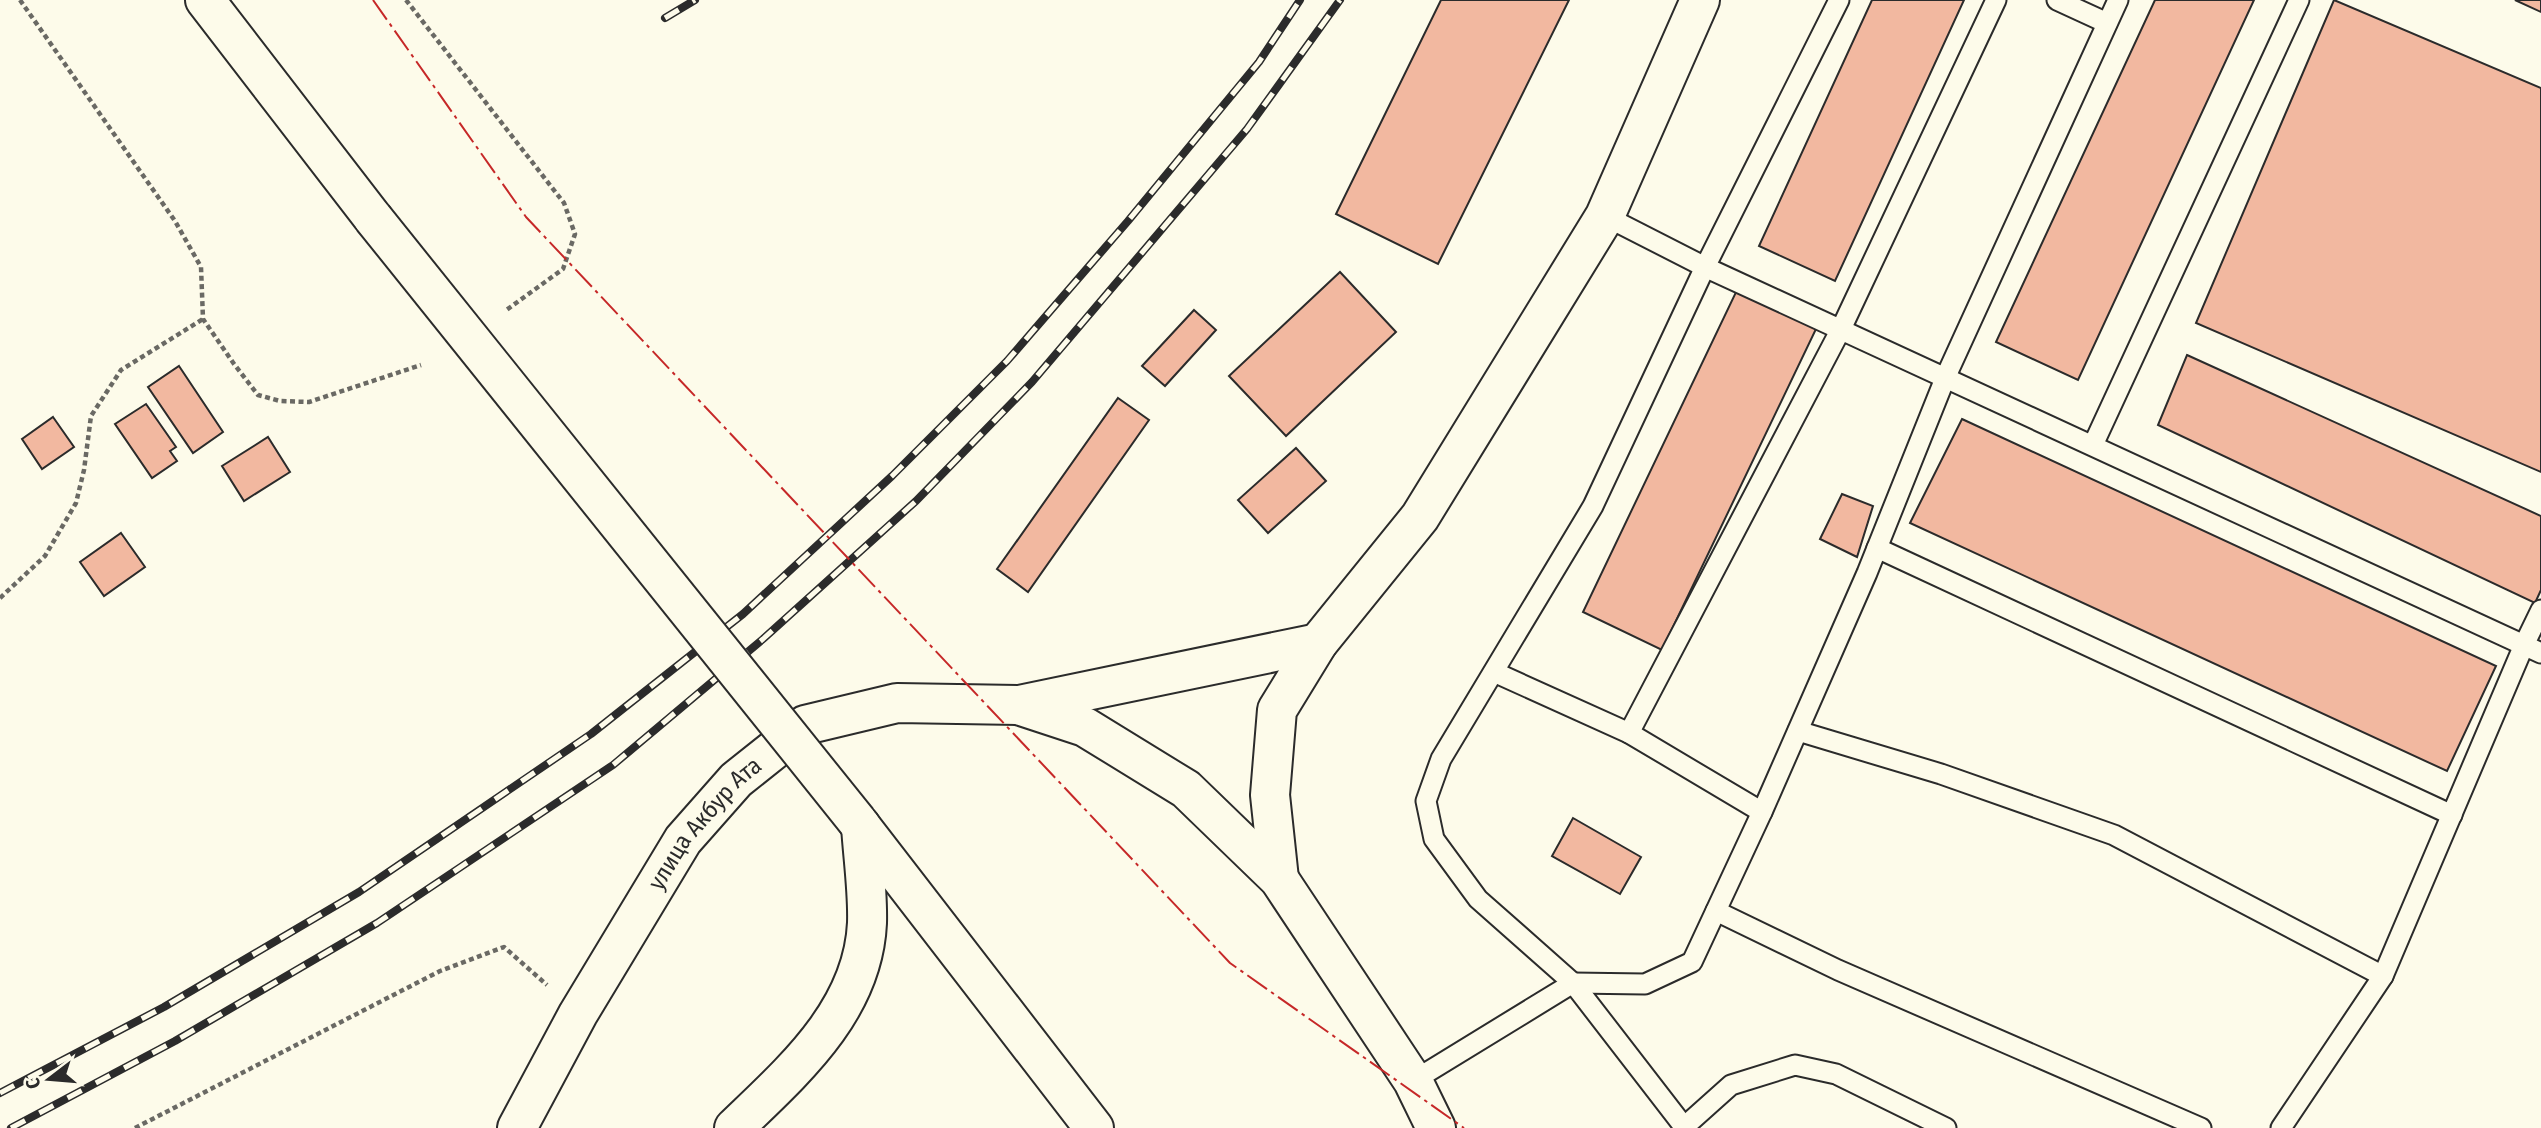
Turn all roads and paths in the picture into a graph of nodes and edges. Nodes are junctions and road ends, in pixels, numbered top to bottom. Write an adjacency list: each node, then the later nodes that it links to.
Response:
1 (20, 0): 14 (path)
2 (205, 0): 30 (main road, bridge)
3 (406, 0): 13 (path)
4 (1700, 0): 11 (main road)
5 (1839, 0): 12 (lane)
6 (1996, 0): 15 (lane)
7 (2057, 0): 10 (lane)
8 (2118, 0): 10 (lane)
9 (2299, 0): 18 (lane)
10 (2107, 23): 17 (lane)
11 (1605, 216): 12 (lane); 22 (main road)
12 (1704, 267): 15 (lane); 24 (lane)
13 (505, 311)
14 (203, 319): 16 (path); 20 (path)
15 (1841, 329): 17 (lane); 27 (lane)
16 (421, 365)
17 (1946, 376): 18 (lane); 19 (lane)
18 (2093, 445): 23 (lane)
19 (1877, 548): 26 (lane); 29 (lane)
20 (0, 598)
21 (2541, 610): 23 (lane)
22 (1318, 643): 25 (main road); 31 (main road)
23 (2532, 649): 29 (lane)
24 (1494, 672): 27 (lane); 34 (lane)
25 (1019, 705): 31 (main road); 35 (main road, улица Акбур Ата)
26 (1798, 732): 28 (lane); 33 (lane)
27 (1629, 733): 28 (lane)
28 (1762, 812): 32 (lane)
29 (2452, 815): 33 (lane)
30 (859, 823): 40 (main road); 41 (main road)
31 (1279, 879): 36 (main road)
32 (1716, 911): 34 (lane); 44 (lane)
33 (2383, 976): 45 (lane)
34 (1573, 983): 36 (lane); 37 (lane)
35 (578, 1014): 38 (path); 39 (main road, улица Акбур Ата)
36 (1413, 1082): 42 (main road)
37 (1685, 1127): 43 (lane)
38 (135, 1128)
39 (517, 1128)
40 (734, 1128)
41 (1094, 1128)
42 (1436, 1128)
43 (1946, 1128)
44 (2201, 1128)
45 (2281, 1128)

